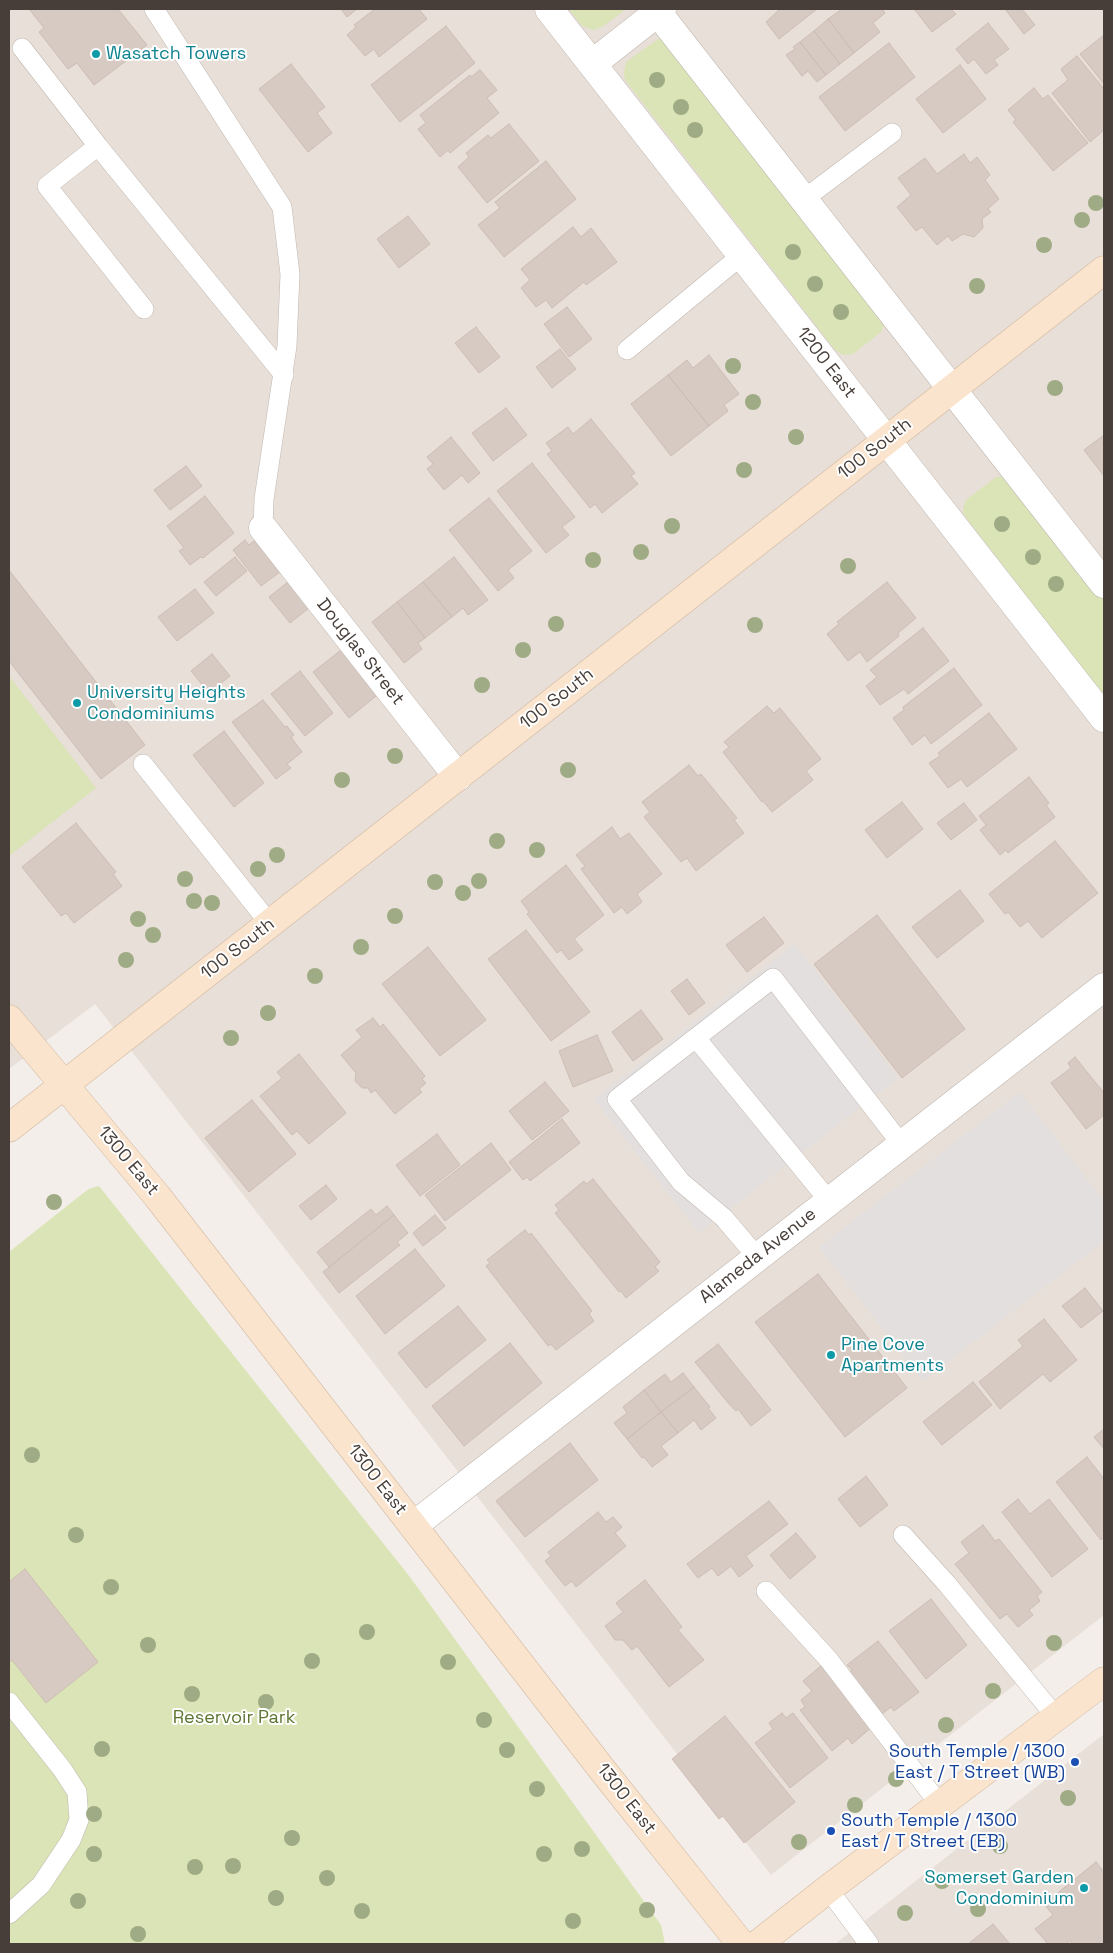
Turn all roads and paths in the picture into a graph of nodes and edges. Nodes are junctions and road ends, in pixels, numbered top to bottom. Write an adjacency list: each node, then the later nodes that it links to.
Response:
1 (154, 9): 13 (lane)
2 (549, 9): 5 (street, 1200 East)
3 (658, 10): 5 (street); 8 (street)
4 (22, 48): 7 (lane)
5 (592, 64): 9 (street, 1200 East)
6 (892, 133): 8 (lane)
7 (98, 146): 11 (lane); 13 (lane)
8 (804, 200): 14 (street)
9 (742, 255): 12 (lane); 15 (street, 1200 East)
10 (1104, 270): 14 (main road, 100 South)
11 (144, 310)
12 (627, 350)
13 (284, 374): 16 (lane)
14 (952, 389): 15 (main road, 100 South); 17 (street)
15 (887, 440): 18 (street, 1200 East); 20 (main road, 100 South)
16 (263, 528): 20 (street, Douglas Street)
17 (1104, 584)
18 (1104, 718)
19 (143, 764): 21 (lane)
20 (458, 777): 21 (main road, 100 South)
21 (270, 924): 25 (main road, 100 South)
22 (1104, 987): 27 (street, Alameda Avenue)
23 (9, 1019): 25 (main road, 1300 East)
24 (696, 1038): 27 (lane); 28 (lane); 29 (lane)
25 (64, 1085): 26 (main road, 100 South); 30 (main road, 1300 East)
26 (9, 1128)
27 (902, 1145): 28 (street, Alameda Avenue)
28 (829, 1201): 29 (street, Alameda Avenue)
29 (758, 1257): 30 (street, Alameda Avenue)
30 (412, 1526): 39 (main road, 1300 East)
31 (903, 1535): 35 (lane)
32 (766, 1591): 36 (lane)
33 (1104, 1683): 35 (main road)
34 (9, 1702): 38 (lane)
35 (1056, 1717): 36 (main road)
36 (940, 1805): 37 (main road)
37 (828, 1889): 40 (main road); 41 (lane)
38 (9, 1914)
39 (741, 1944)
40 (758, 1944)
41 (869, 1944)

